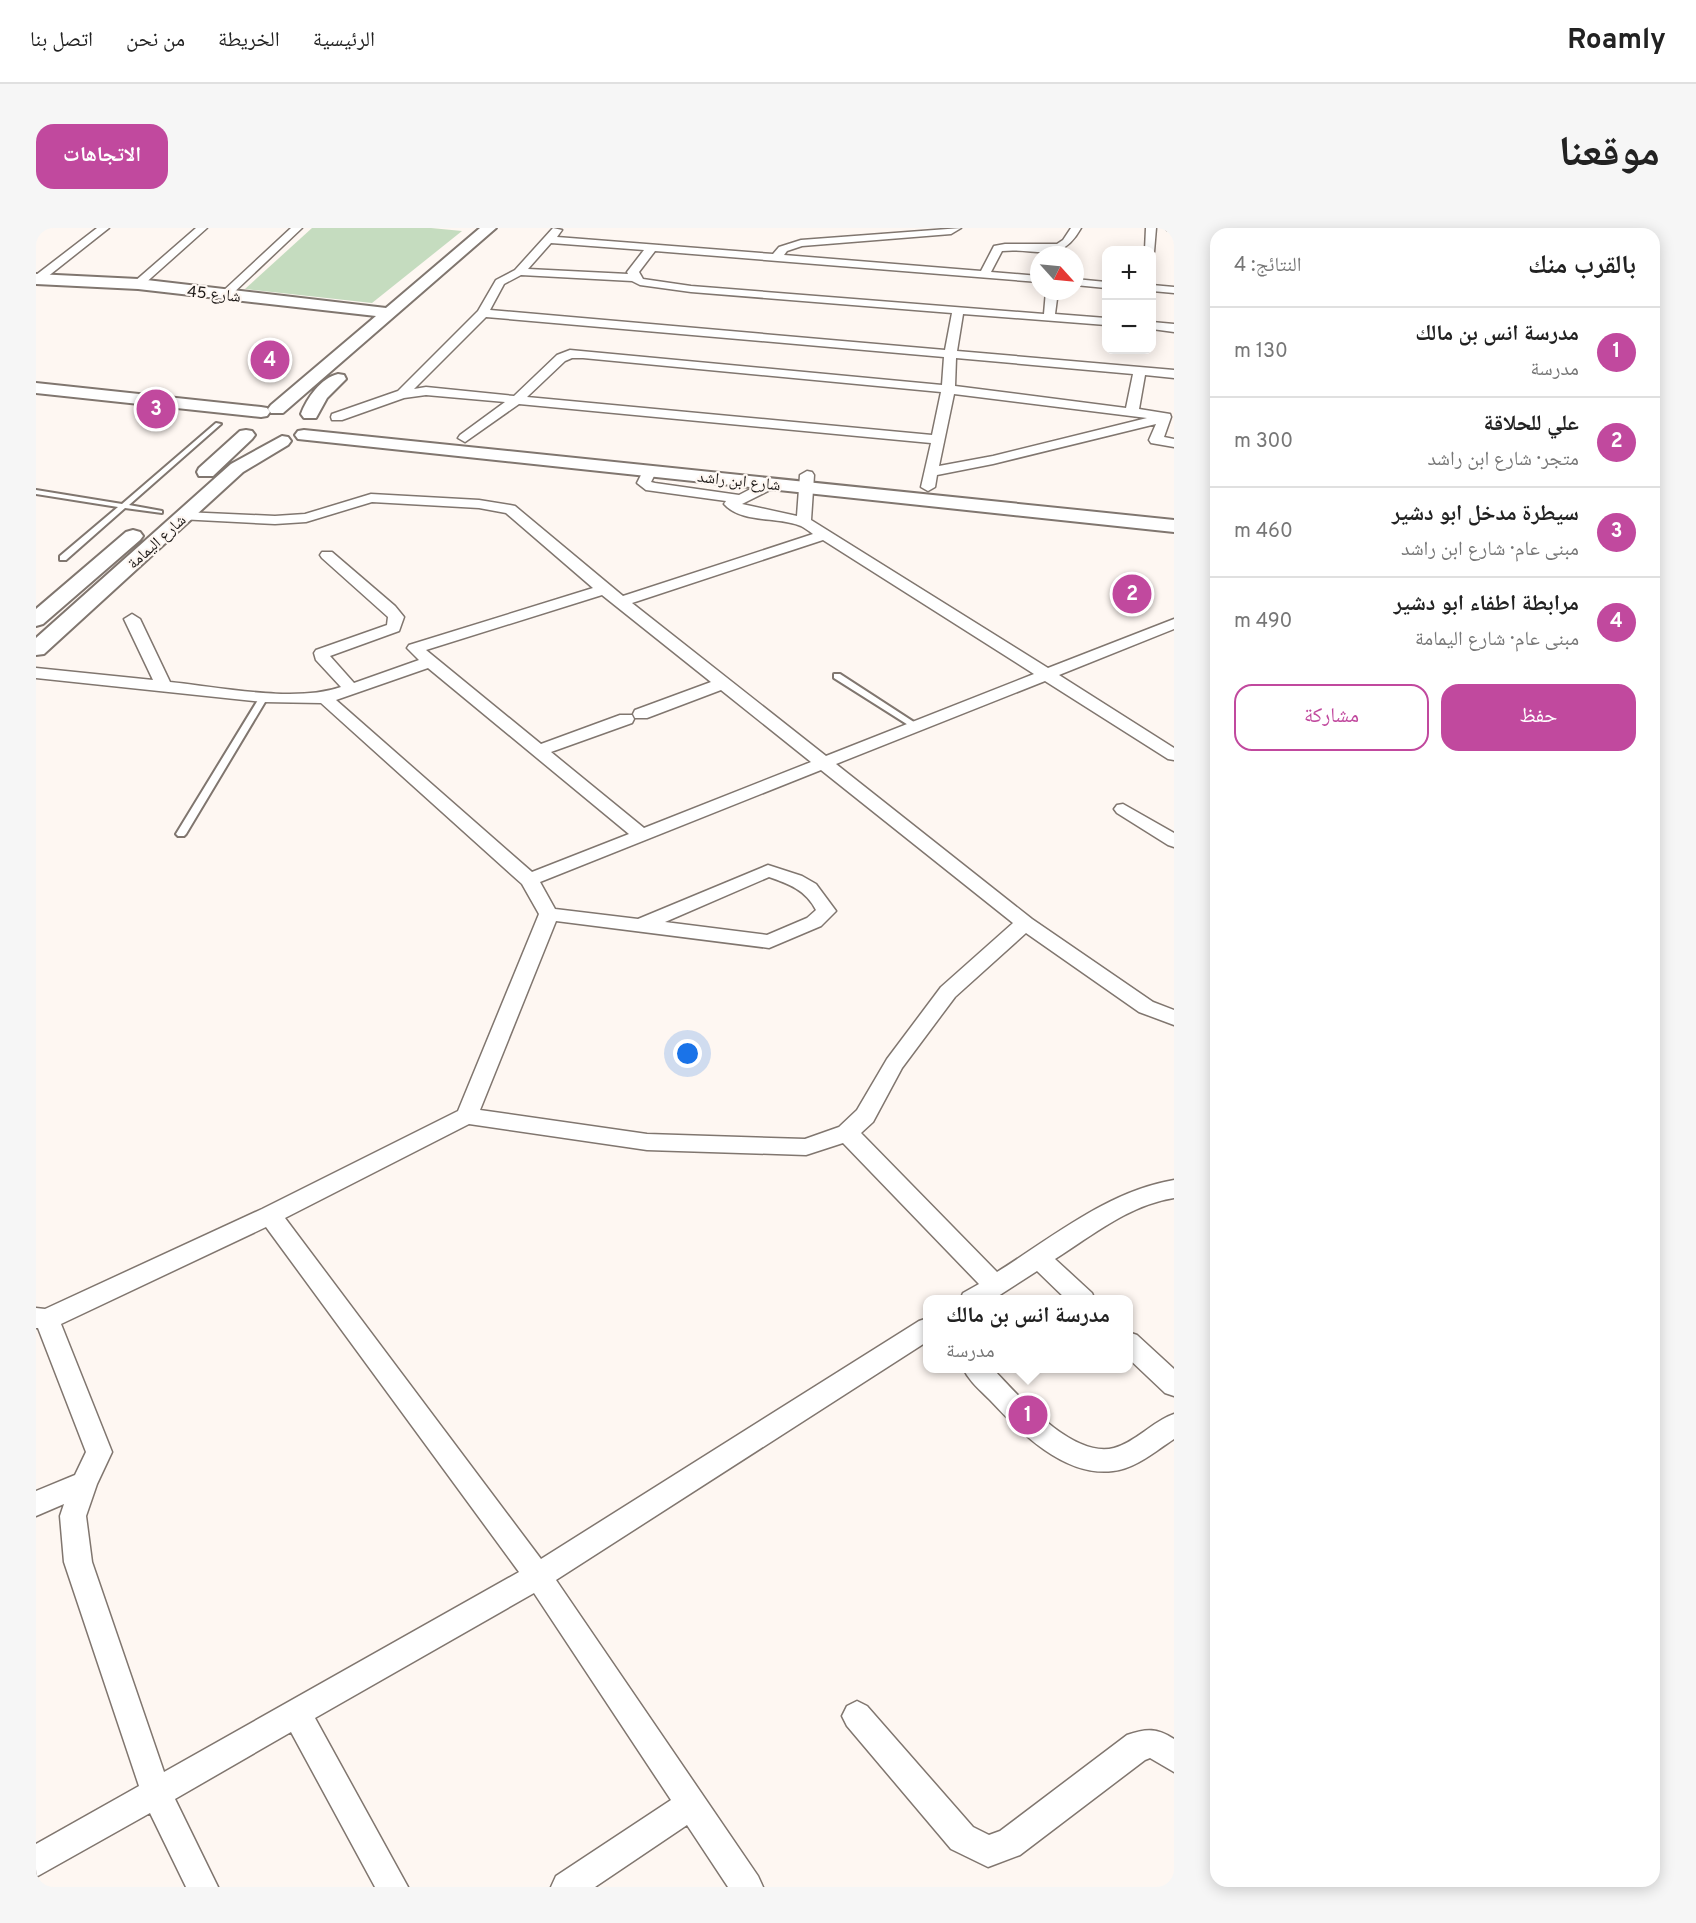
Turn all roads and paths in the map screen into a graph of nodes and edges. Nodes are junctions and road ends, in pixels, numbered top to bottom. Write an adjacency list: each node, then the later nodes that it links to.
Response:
1 (104, 228): 17 (street)
2 (202, 228): 19 (street)
3 (297, 228): 23 (street)
4 (559, 228): 9 (street)
5 (956, 228): 12 (street)
6 (1076, 228): 14 (street)
7 (1152, 228): 10 (street)
8 (495, 232): 26 (main road); 33 (main road)
9 (547, 239): 11 (street); 13 (street)
10 (1150, 246)
11 (652, 247): 12 (street); 15 (street)
12 (775, 258): 14 (street)
13 (519, 272): 15 (street); 27 (street)
14 (984, 275): 16 (street)
15 (635, 278): 25 (street)
16 (1030, 278)
17 (37, 279): 19 (main road, شارع 45)
18 (1084, 283): 20 (street)
19 (138, 284): 23 (main road, شارع 45)
20 (1102, 285)
21 (1156, 288): 22 (street)
22 (1174, 290)
23 (226, 294): 26 (main road, شارع 45)
24 (1051, 300): 28 (street)
25 (958, 311): 28 (street); 35 (street)
26 (391, 313): 45 (main road)
27 (483, 313): 29 (street); 42 (street)
28 (1049, 317): 30 (street)
29 (594, 321): 34 (street); 35 (street)
30 (1102, 322)
31 (1156, 326): 32 (street)
32 (1174, 328)
33 (366, 354)
34 (570, 354): 40 (street); 43 (street)
35 (950, 354): 37 (street); 40 (street)
36 (348, 370): 41 (main road)
37 (1140, 371): 38 (street); 46 (street)
38 (1174, 374)
39 (36, 388): 45 (main road)
40 (948, 391): 46 (street); 54 (street)
41 (321, 393): 47 (main road); 50 (main road)
42 (402, 393): 43 (street); 47 (street)
43 (519, 398): 53 (street); 54 (street)
44 (36, 402): 49 (main road)
45 (267, 403): 50 (main road); 52 (main road, شارع اليمامة)
46 (1132, 412): 48 (street)
47 (338, 417): 51 (main road)
48 (1169, 417): 56 (street); 58 (street)
49 (218, 424): 52 (main road); 63 (lane)
50 (310, 424): 51 (main road, شارع ابن راشد); 55 (main road); 57 (main road, شارع ابن راشد)
51 (364, 428): 53 (main road, شارع ابن راشد)
52 (244, 431): 55 (main road); 64 (main road, شارع اليمامة)
53 (465, 438): 59 (main road, شارع ابن راشد)
54 (939, 440): 58 (street)
55 (282, 441): 66 (main road, شارع اليمامة)
56 (1174, 443)
57 (650, 470): 60 (main road, شارع ابن راشد); 62 (street)
58 (930, 479): 59 (main road, شارع ابن راشد); 65 (main road, شارع ابن راشد)
59 (806, 481): 60 (main road, شارع ابن راشد); 67 (street); 68 (main road, شارع ابن راشد)
60 (773, 483): 62 (street)
61 (36, 492): 63 (lane)
62 (740, 499): 67 (street)
63 (122, 507): 64 (lane); 71 (lane)
64 (160, 512): 75 (main road, شارع اليمامة)
65 (1174, 514)
66 (184, 516): 72 (street); 79 (main road, شارع اليمامة)
67 (804, 522): 69 (street)
68 (1174, 526)
69 (824, 535): 73 (street); 82 (street)
70 (327, 555): 77 (street)
71 (63, 558)
72 (604, 588): 73 (street); 78 (street)
73 (621, 602): 84 (street)
74 (132, 619): 85 (street)
75 (36, 620)
76 (1174, 624): 82 (street)
77 (394, 628): 78 (street); 86 (street)
78 (415, 648): 80 (street)
79 (36, 649)
80 (430, 662): 86 (street); 90 (street)
81 (36, 672): 85 (street)
82 (1043, 674): 89 (street); 91 (street)
83 (837, 675): 89 (lane)
84 (723, 682): 90 (street); 92 (street)
85 (164, 686): 87 (street)
86 (351, 689): 88 (street)
87 (264, 697): 88 (street); 94 (lane)
88 (325, 698): 97 (street)
89 (916, 726): 92 (street)
90 (539, 751): 95 (street)
91 (1174, 755)
92 (825, 763): 95 (street); 99 (street)
93 (1123, 809): 96 (street)
94 (181, 834)
95 (642, 835): 97 (street)
96 (1174, 841)
97 (528, 880): 98 (street)
98 (549, 914): 100 (street); 102 (street)
99 (1025, 923): 101 (street); 103 (street)
100 (637, 927): 100 (street)
101 (1174, 1018)
102 (467, 1116): 103 (street); 105 (street)
103 (847, 1133): 107 (street)
104 (1174, 1189): 106 (street)
105 (270, 1215): 110 (street); 118 (street)
106 (1038, 1257): 107 (street); 109 (street)
107 (995, 1285): 108 (street)
108 (979, 1295)
109 (1079, 1295)
110 (42, 1319): 116 (street)
111 (923, 1331): 118 (street)
112 (1133, 1347): 114 (street)
113 (980, 1373): 115 (street)
114 (1174, 1385)
115 (1174, 1425)
116 (84, 1483): 117 (street); 122 (street)
117 (36, 1504)
118 (538, 1576): 119 (street); 123 (street)
119 (297, 1714): 122 (street); 126 (street)
120 (857, 1716): 121 (street)
121 (1174, 1757)
122 (157, 1794): 124 (street); 125 (street)
123 (692, 1804): 127 (street); 128 (street)
124 (36, 1861)
125 (201, 1887)
126 (392, 1887)
127 (567, 1887)
128 (747, 1887)

